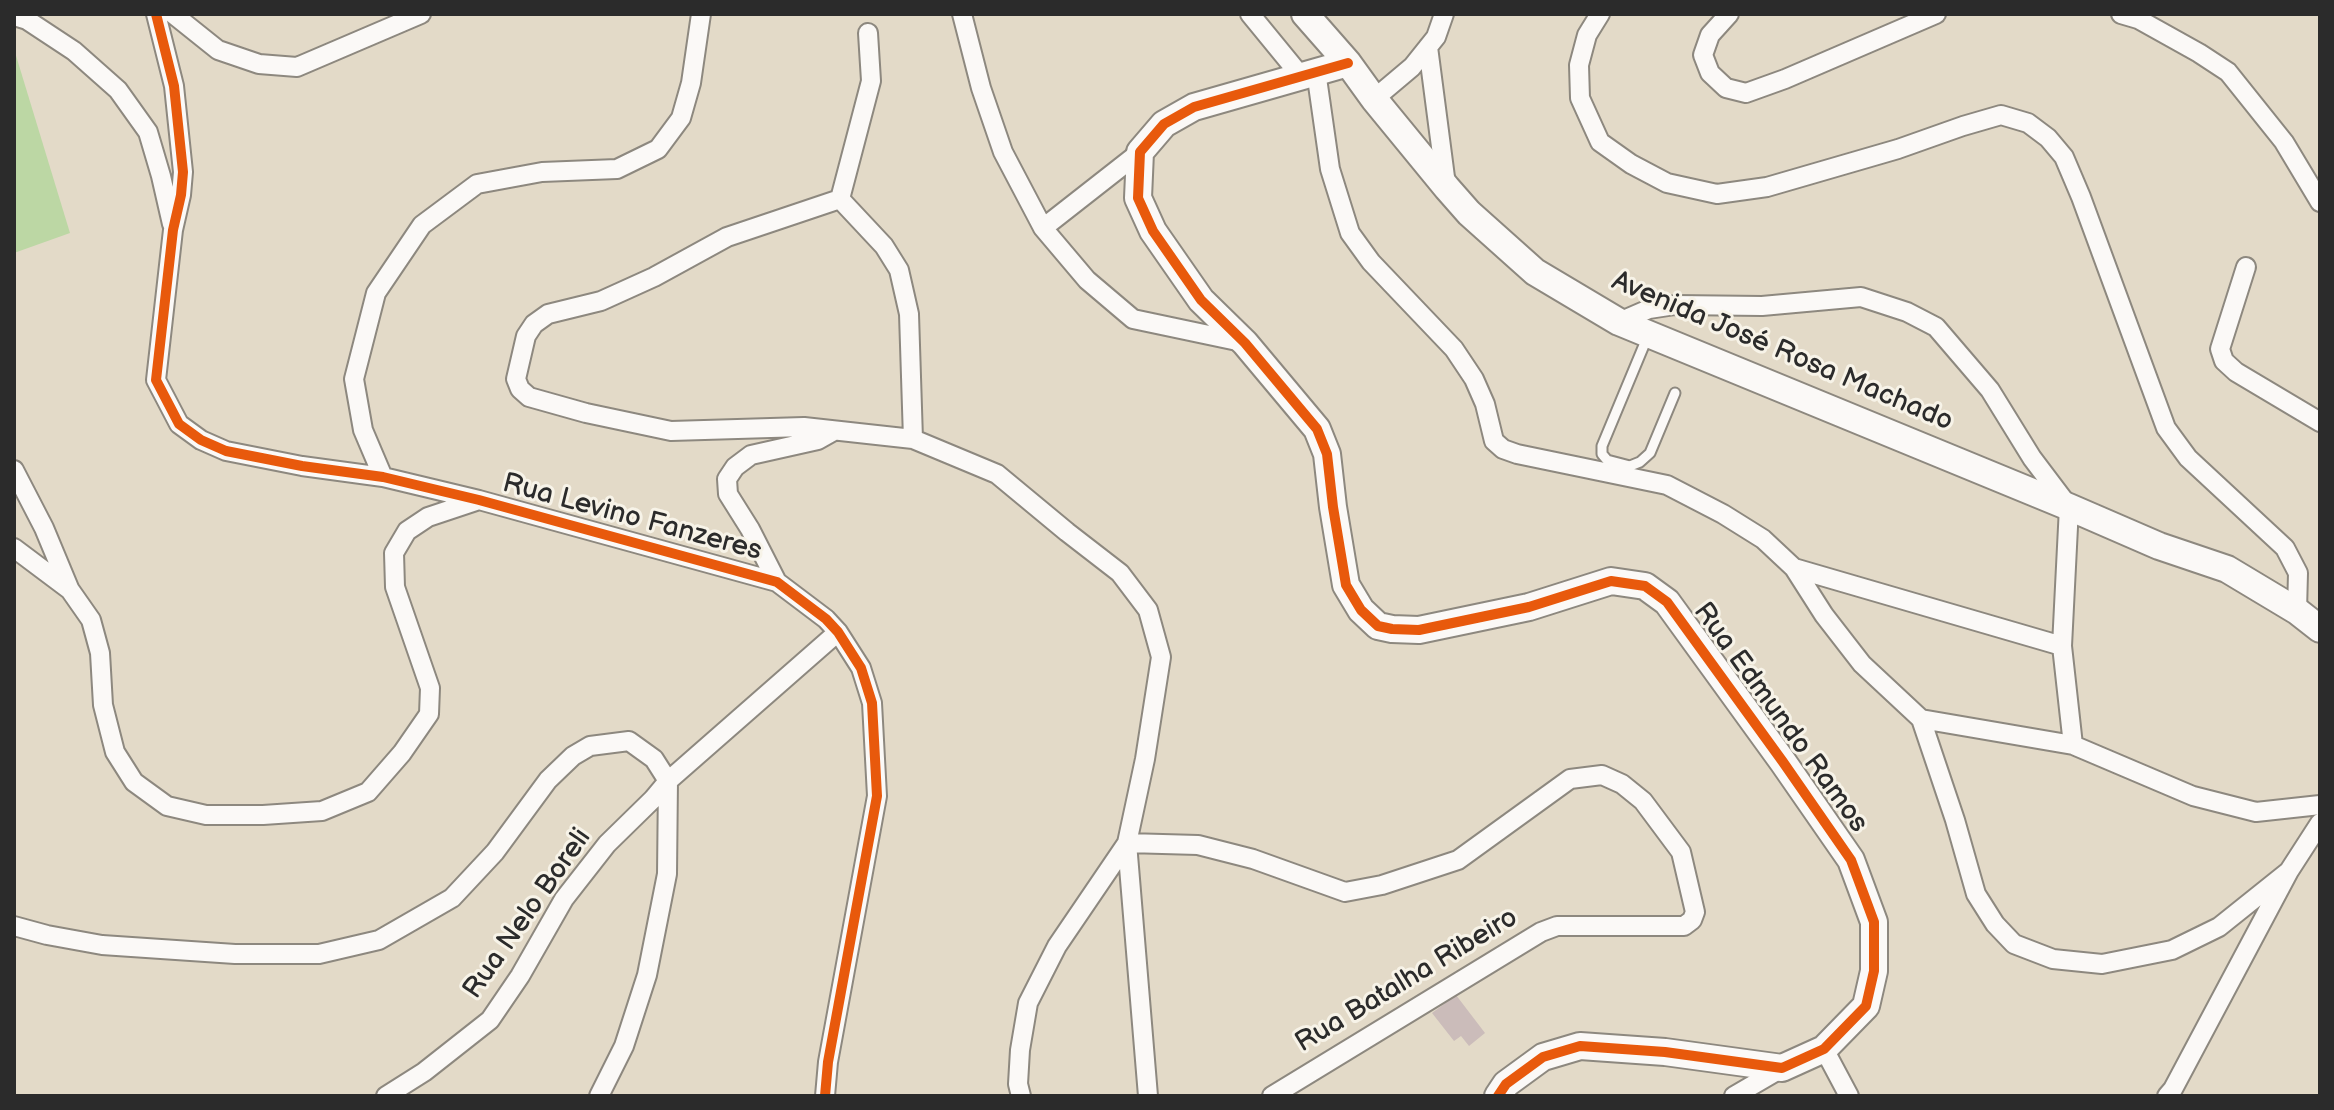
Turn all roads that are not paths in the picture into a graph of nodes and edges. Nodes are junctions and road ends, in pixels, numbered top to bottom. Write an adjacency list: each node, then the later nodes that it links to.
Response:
1 (156, 14): 24 (street)
2 (173, 14): 3 (street)
3 (421, 14)
4 (701, 14): 34 (street)
5 (962, 14): 23 (street)
6 (1250, 14): 17 (street)
7 (1305, 14): 16 (street, Avenida José Rosa Machado)
8 (1444, 14): 15 (street)
9 (1600, 14): 41 (street)
10 (1729, 14): 11 (street)
11 (1936, 14)
12 (2121, 14): 22 (street)
13 (14, 16): 24 (street)
14 (868, 33): 21 (street)
15 (1428, 47): 18 (street); 20 (street)
16 (1348, 63): 17 (street); 18 (street, Avenida José Rosa Machado)
17 (1308, 73): 19 (street); 38 (street)
18 (1374, 99): 20 (street, Avenida José Rosa Machado)
19 (1140, 152): 23 (street); 28 (street, Rua Edmundo Ramos)
20 (1447, 188): 26 (street, Avenida José Rosa Machado)
21 (840, 199): 31 (street); 32 (street)
22 (2320, 202)
23 (1043, 228): 28 (street)
24 (173, 230): 34 (street, Rua Levino Fanzeres)
25 (2246, 267): 30 (street)
26 (1619, 322): 27 (street, Avenida José Rosa Machado); 36 (street)
27 (1648, 334): 29 (lane); 36 (street, Avenida José Rosa Machado)
28 (1245, 343): 53 (street, Rua Edmundo Ramos)
29 (1675, 393)
30 (2320, 422)
31 (835, 431): 32 (street); 39 (street)
32 (913, 439): 50 (street)
33 (14, 470): 40 (street)
34 (383, 477): 35 (street, Rua Levino Fanzeres)
35 (479, 500): 39 (street, Rua Levino Fanzeres); 40 (street)
36 (2069, 507): 41 (street, Avenida José Rosa Machado); 44 (street)
37 (14, 548): 40 (street)
38 (1794, 568): 44 (street); 45 (street)
39 (777, 582): 43 (street, Rua Levino Fanzeres)
40 (70, 590)
41 (2297, 611): 42 (street, Avenida José Rosa Machado)
42 (2320, 629)
43 (838, 632): 47 (street, Rua Nelo Boreli); 58 (street, Rua Levino Fanzeres)
44 (2062, 646): 46 (street)
45 (1921, 719): 46 (street); 51 (street)
46 (2073, 745): 48 (street)
47 (668, 781): 52 (street); 56 (street, Rua Nelo Boreli); 57 (street)
48 (2320, 805)
49 (2320, 823): 51 (street)
50 (1127, 843): 59 (street); 60 (street); 61 (street, Rua Batalha Ribeiro)
51 (2289, 871): 55 (street)
52 (14, 926)
53 (1824, 1049): 54 (street, Rua Edmundo Ramos); 64 (street)
54 (1782, 1068): 62 (street); 63 (street)
55 (2172, 1094)
56 (386, 1096)
57 (599, 1096)
58 (825, 1096)
59 (1021, 1096)
60 (1148, 1096)
61 (1272, 1096)
62 (1498, 1096)
63 (1734, 1096)
64 (1849, 1096)

